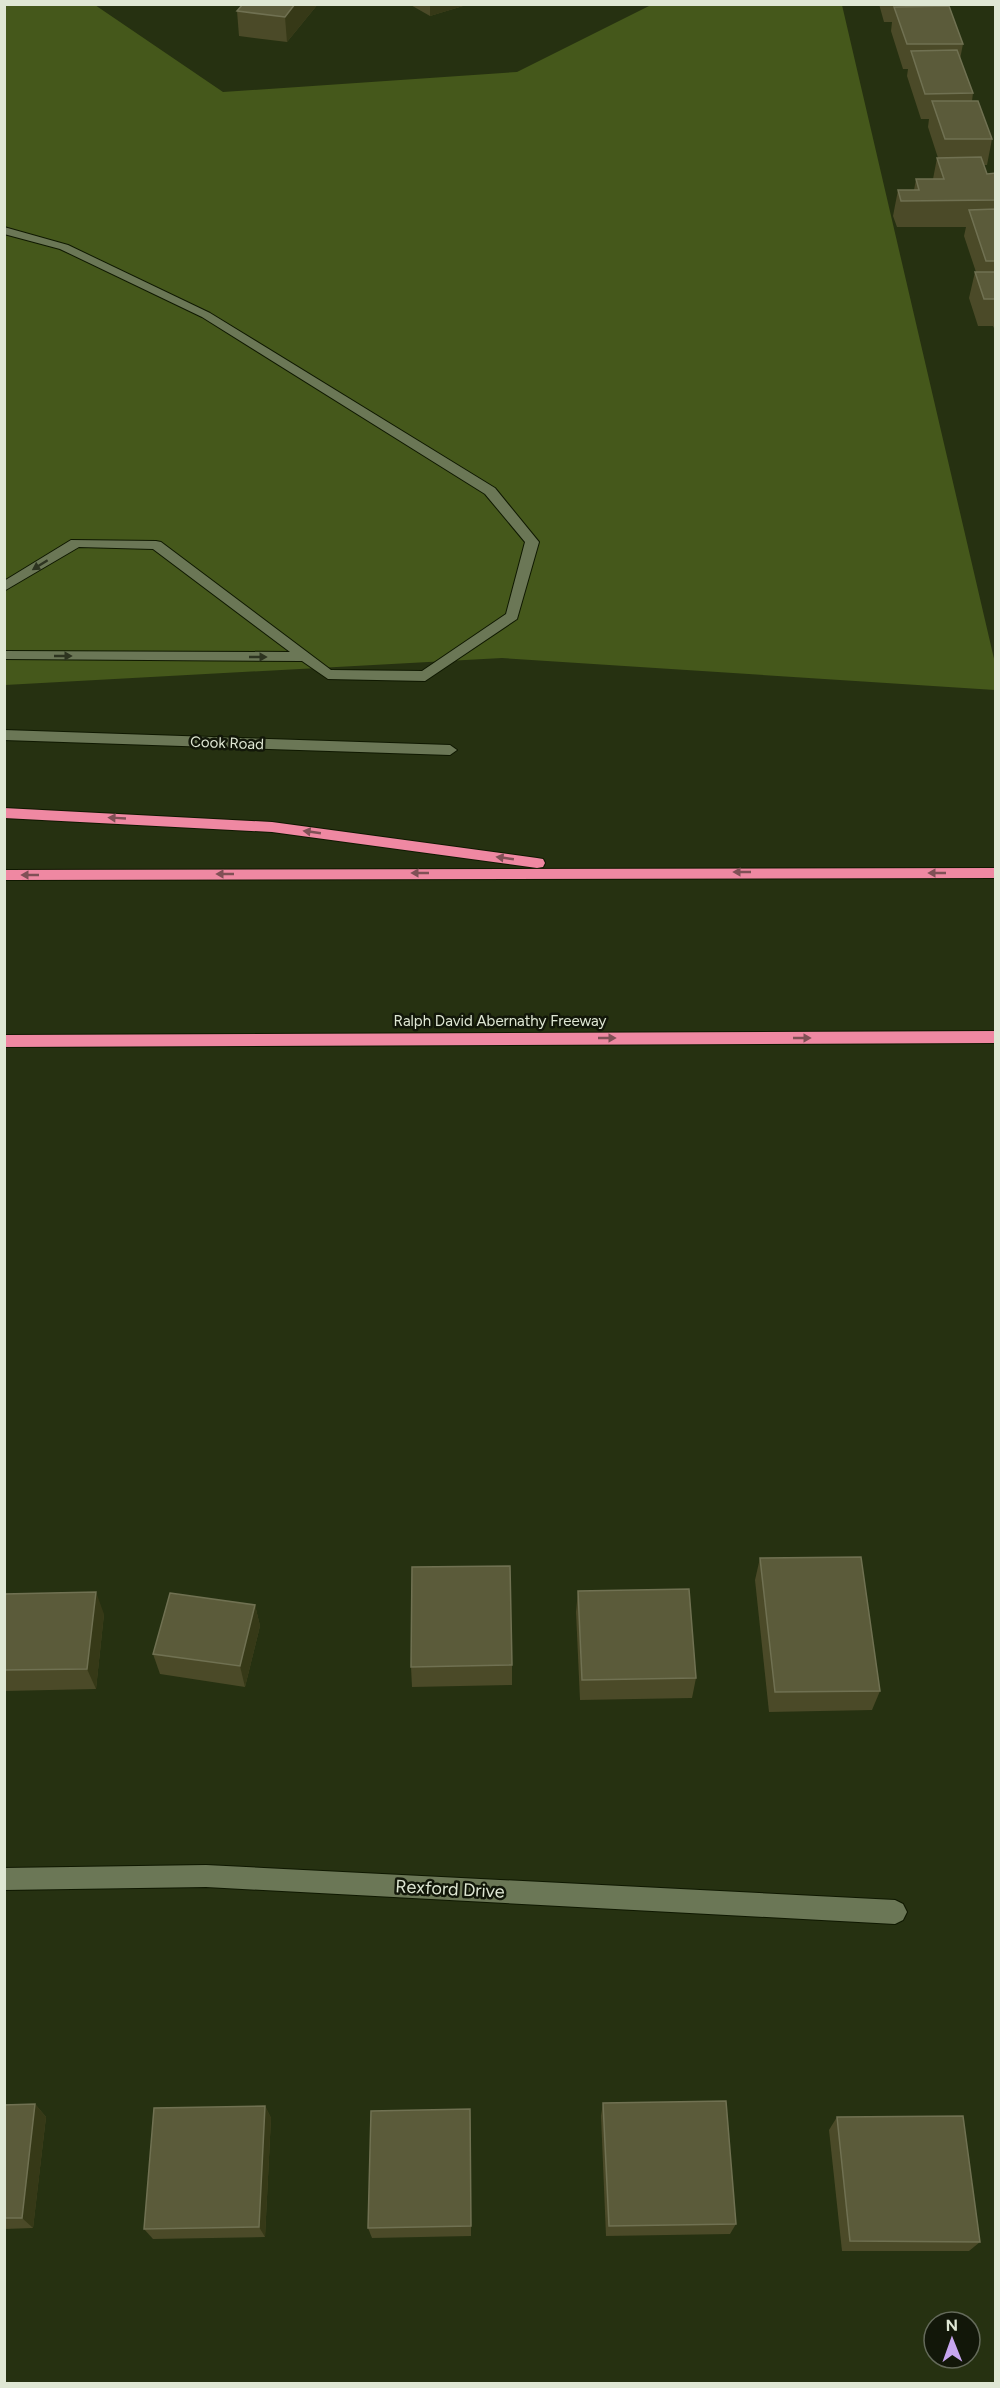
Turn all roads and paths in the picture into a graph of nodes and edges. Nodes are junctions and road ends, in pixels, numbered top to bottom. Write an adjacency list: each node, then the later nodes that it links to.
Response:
1 (4, 230): 4 (street)
2 (4, 587): 4 (street, one-way to 2)
3 (4, 655): 4 (street, one-way to 4)
4 (305, 657)
5 (4, 735): 6 (street, Cook Road)
6 (450, 750)
7 (4, 813): 8 (highway, one-way to 7)
8 (604, 872): 9 (highway, one-way to 8); 10 (highway, one-way to 10)
9 (996, 873)
10 (4, 875)
11 (996, 1037): 12 (highway, Ralph David Abernathy Freeway, one-way to 11)
12 (549, 1039): 13 (highway, Ralph David Abernathy Freeway); 14 (highway)
13 (4, 1041)
14 (4, 1053)
15 (4, 1879): 16 (street, Rexford Drive)
16 (895, 1912)

